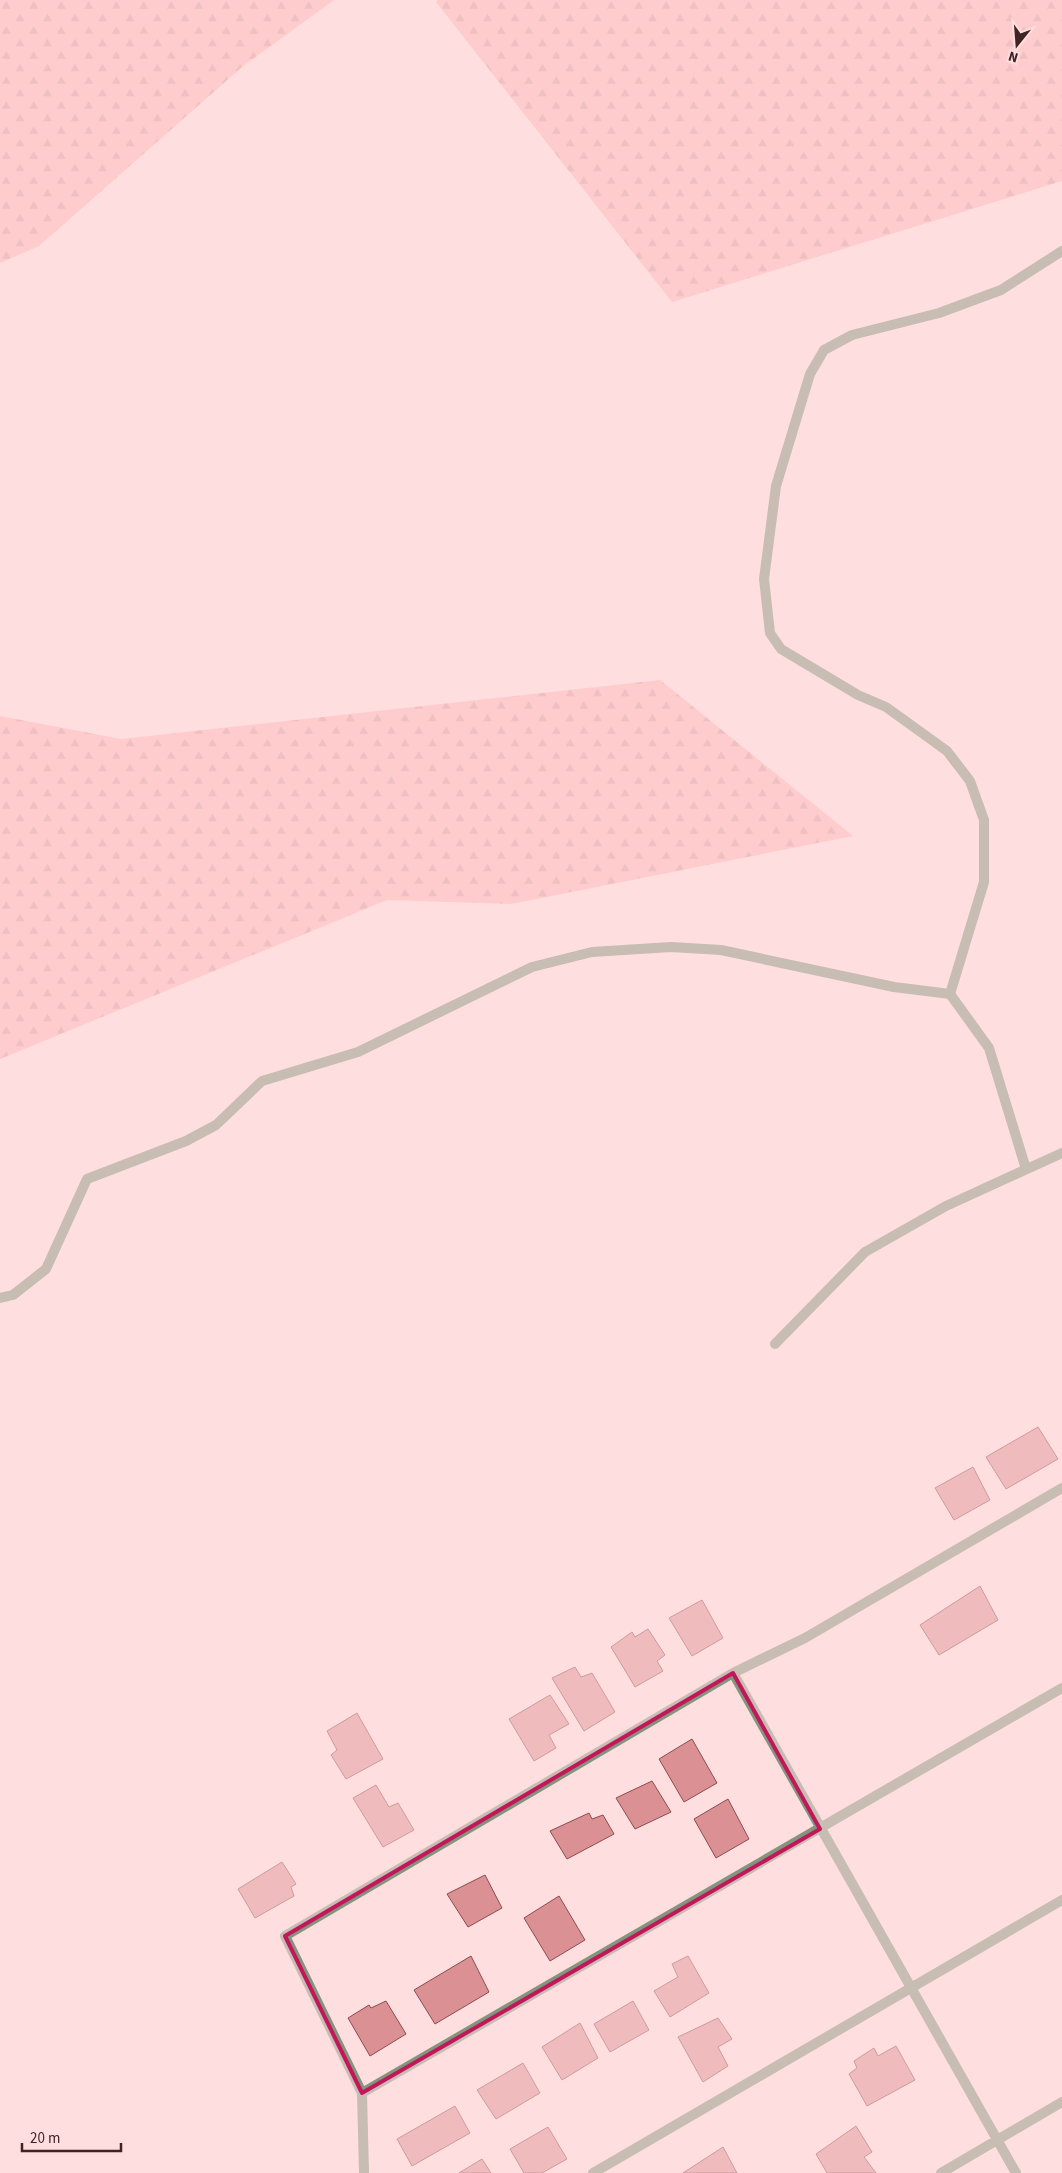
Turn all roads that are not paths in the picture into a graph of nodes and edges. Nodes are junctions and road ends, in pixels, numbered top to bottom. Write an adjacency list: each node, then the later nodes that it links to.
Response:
1 (1062, 251): 2 (street)
2 (950, 994): 4 (street); 5 (street)
3 (1062, 1153): 4 (street)
4 (1026, 1169): 6 (street)
5 (0, 1298)
6 (775, 1344)
7 (1062, 1488): 8 (street)
8 (733, 1673): 10 (street); 13 (street)
9 (1062, 1688): 10 (street)
10 (820, 1829): 12 (street); 13 (street)
11 (1062, 1900): 12 (street)
12 (910, 1989): 15 (street); 17 (street)
13 (362, 2093): 16 (street)
14 (1062, 2102): 15 (street)
15 (998, 2140): 18 (street); 19 (street)
16 (364, 2173)
17 (593, 2173)
18 (941, 2173)
19 (1016, 2173)

